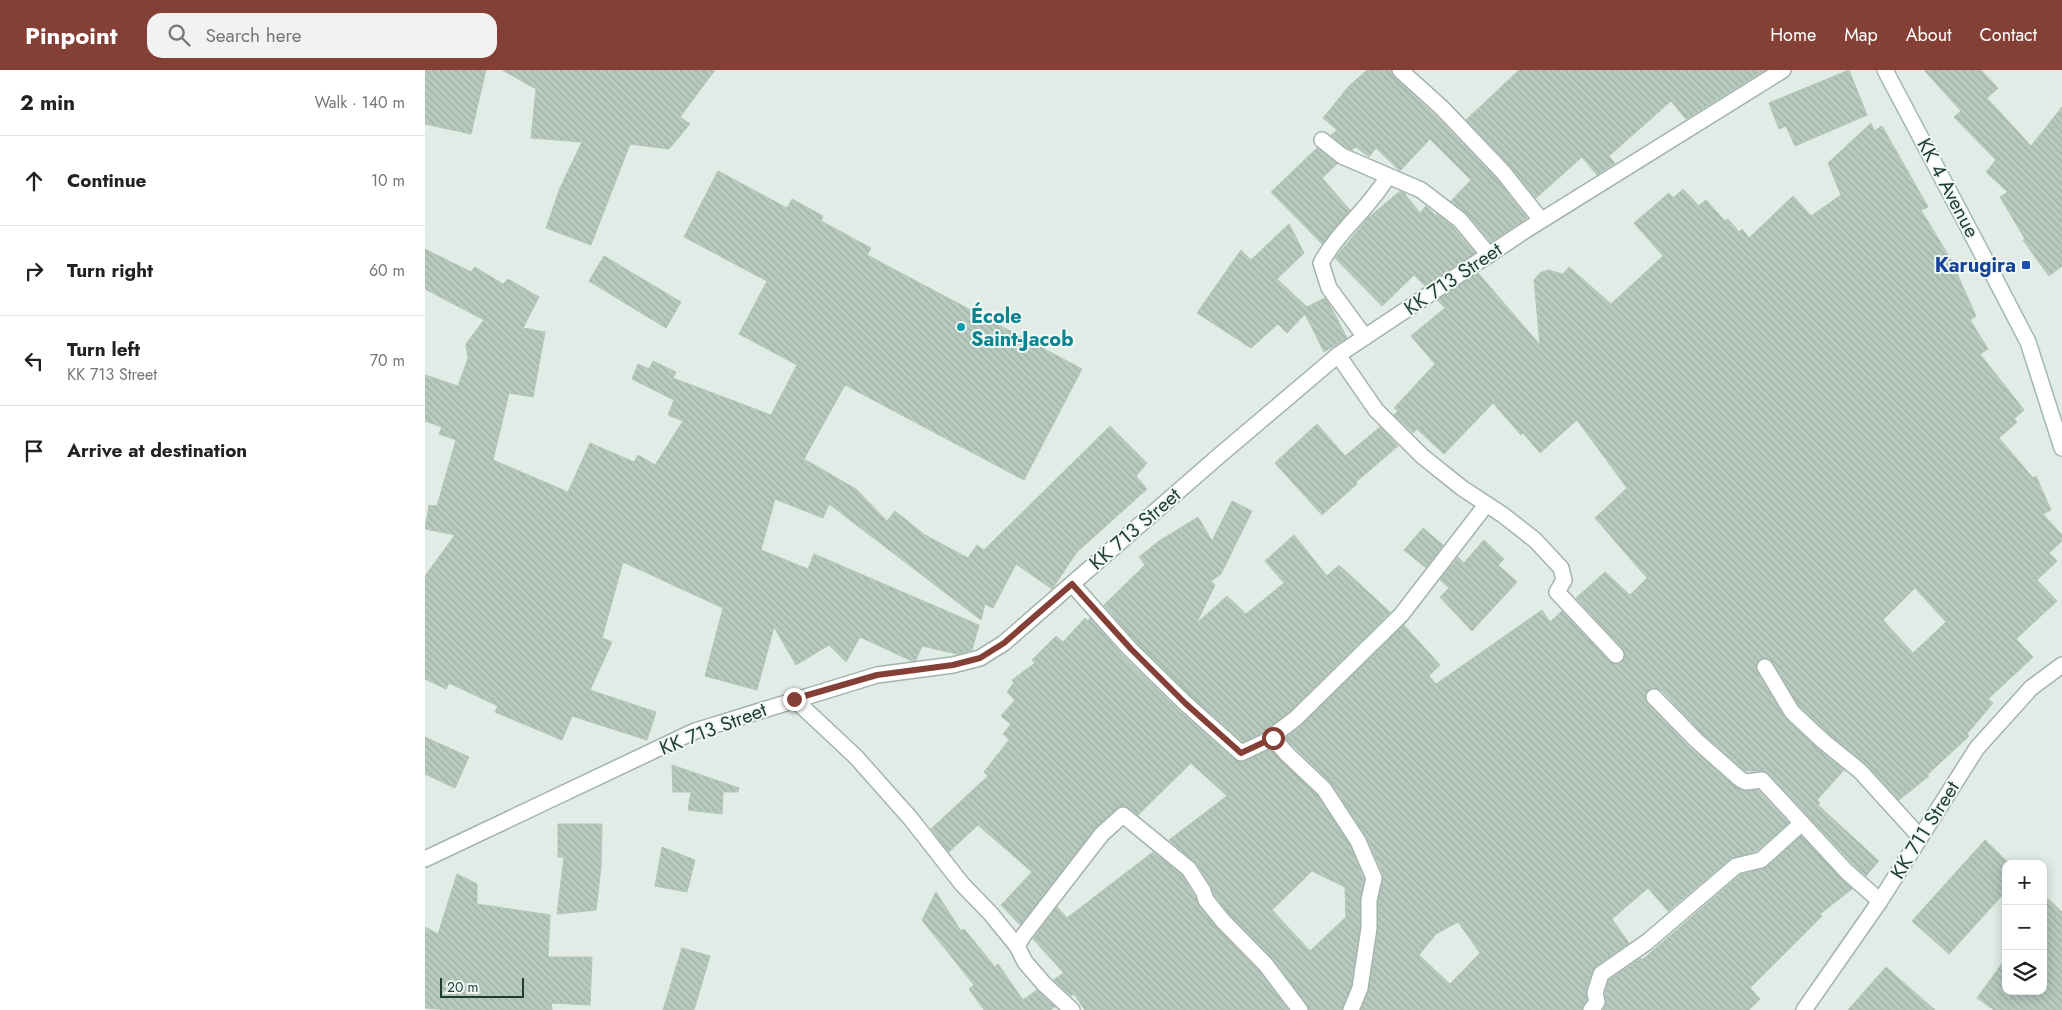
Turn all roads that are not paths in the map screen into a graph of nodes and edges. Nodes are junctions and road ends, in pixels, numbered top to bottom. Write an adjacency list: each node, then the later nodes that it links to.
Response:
1 (1400, 70): 6 (street)
2 (1783, 70): 6 (street, KK 713 Street)
3 (1885, 70): 10 (street, KK 4 Avenue)
4 (1322, 140): 5 (street)
5 (1388, 176): 7 (street); 8 (street)
6 (1541, 220): 7 (street, KK 713 Street)
7 (1489, 255): 8 (street, KK 713 Street)
8 (1365, 337): 9 (street, KK 713 Street)
9 (1338, 355): 11 (street); 12 (street, KK 713 Street)
10 (2062, 448)
11 (1486, 505): 13 (street); 18 (street)
12 (1072, 584): 17 (street, KK 713 Street); 18 (street)
13 (1616, 655)
14 (2062, 666): 20 (street, KK 711 Street)
15 (1765, 667): 20 (street)
16 (1654, 698): 19 (street)
17 (794, 699): 21 (street, KK 713 Street); 23 (street)
18 (1273, 738): 26 (street)
19 (1802, 823): 22 (street); 27 (street)
20 (1920, 837): 22 (street, KK 711 Street)
21 (425, 859)
22 (1880, 901): 28 (street, KK 711 Street)
23 (1017, 946): 24 (street); 25 (street)
24 (1072, 1010)
25 (1300, 1010)
26 (1351, 1010)
27 (1591, 1010)
28 (1804, 1010)

